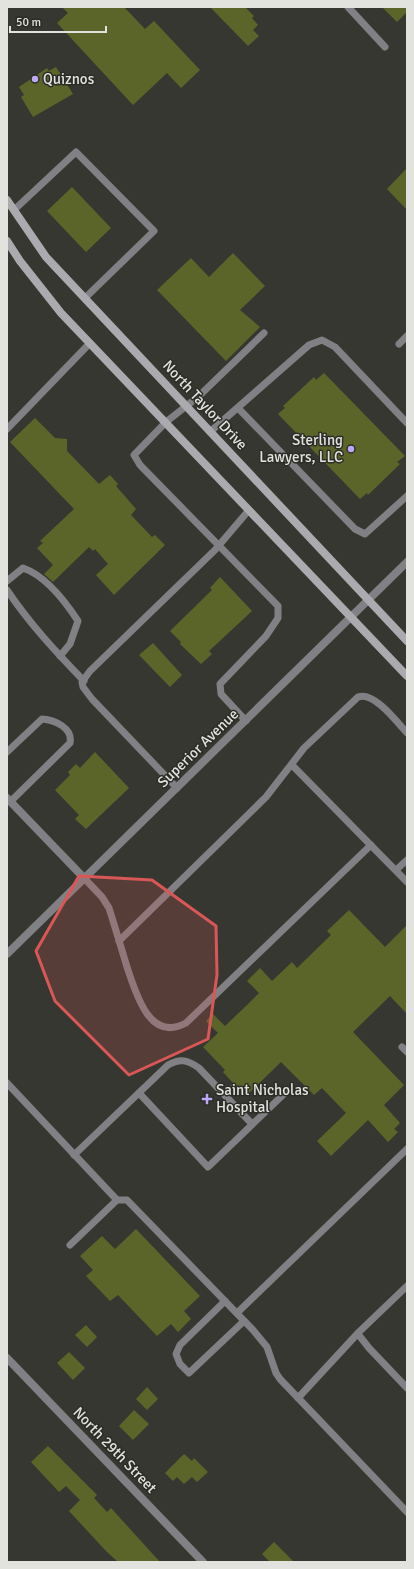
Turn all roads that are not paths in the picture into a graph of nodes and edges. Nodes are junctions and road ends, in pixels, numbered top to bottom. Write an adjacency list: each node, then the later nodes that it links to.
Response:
1 (348, 7): 2 (lane)
2 (385, 47)
3 (7, 200): 4 (main road, North Taylor Drive)
4 (14, 210): 6 (main road, North Taylor Drive); 6 (lane)
5 (7, 241): 9 (main road)
6 (85, 298): 11 (main road, North Taylor Drive)
7 (264, 333): 11 (lane)
8 (407, 336): 10 (lane)
9 (90, 343): 13 (main road); 15 (lane)
10 (399, 344)
11 (186, 405): 13 (lane); 16 (main road, North Taylor Drive)
12 (238, 408): 14 (lane); 16 (lane); 17 (lane)
13 (166, 422): 18 (main road); 19 (lane)
14 (407, 423)
15 (7, 429)
16 (211, 432): 23 (main road, North Taylor Drive)
17 (407, 496)
18 (249, 510): 19 (lane); 24 (main road)
19 (220, 545): 28 (lane); 29 (lane)
20 (407, 562): 23 (street, Superior Avenue)
21 (7, 581): 26 (lane)
22 (7, 590): 26 (lane)
23 (368, 601): 24 (street, Superior Avenue); 25 (main road, North Taylor Drive)
24 (351, 619): 27 (main road); 29 (street, Superior Avenue)
25 (407, 641)
26 (60, 656): 28 (lane)
27 (407, 676)
28 (84, 680): 33 (lane)
29 (246, 721): 33 (street, Superior Avenue)
30 (407, 733): 32 (lane)
31 (7, 752): 34 (lane)
32 (292, 765): 35 (lane); 40 (lane)
33 (177, 788): 38 (street, Superior Avenue)
34 (9, 800): 38 (street)
35 (371, 844): 37 (lane); 40 (lane)
36 (407, 860): 37 (lane)
37 (396, 870): 39 (lane)
38 (84, 878): 40 (lane); 41 (street, Superior Avenue)
39 (407, 882)
40 (118, 941)
41 (7, 954)
42 (7, 1083): 47 (lane)
43 (287, 1091): 45 (lane)
44 (139, 1094): 45 (lane); 45 (lane); 47 (lane)
45 (252, 1124)
46 (407, 1149): 52 (lane)
47 (74, 1155): 48 (lane)
48 (117, 1200): 49 (lane); 51 (lane)
49 (70, 1245)
50 (407, 1286): 54 (lane)
51 (225, 1302): 52 (lane); 53 (lane)
52 (237, 1313): 53 (lane)
53 (244, 1321): 57 (lane)
54 (358, 1334): 56 (lane); 57 (lane)
55 (7, 1358): 59 (street, North 29th Street)
56 (407, 1388)
57 (298, 1398): 58 (lane)
58 (407, 1512)
59 (203, 1562)

